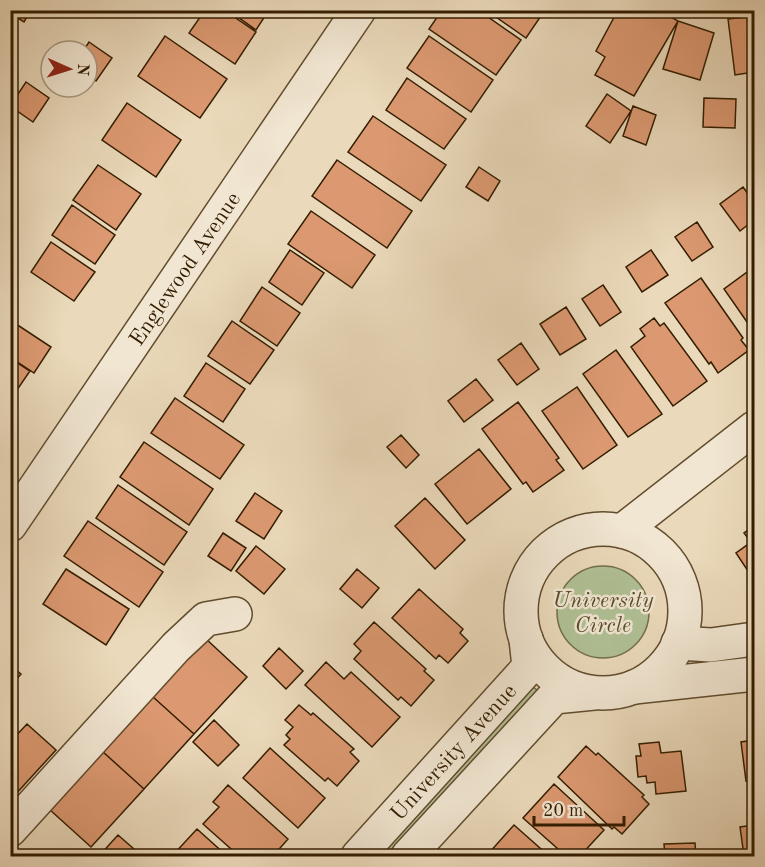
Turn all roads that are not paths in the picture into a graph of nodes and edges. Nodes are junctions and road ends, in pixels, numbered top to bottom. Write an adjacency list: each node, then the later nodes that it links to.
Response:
1 (359, 10): 3 (street, Englewood Avenue)
2 (754, 428): 4 (street)
3 (10, 525)
4 (622, 531): 6 (street); 8 (street)
5 (235, 614): 12 (street)
6 (526, 639): 11 (street); 13 (street, University Avenue)
7 (754, 639): 8 (street)
8 (678, 643): 10 (street)
9 (754, 674): 10 (street)
10 (632, 687): 11 (street)
11 (597, 692): 14 (street, University Avenue)
12 (10, 830)
13 (358, 856)
14 (408, 856)

